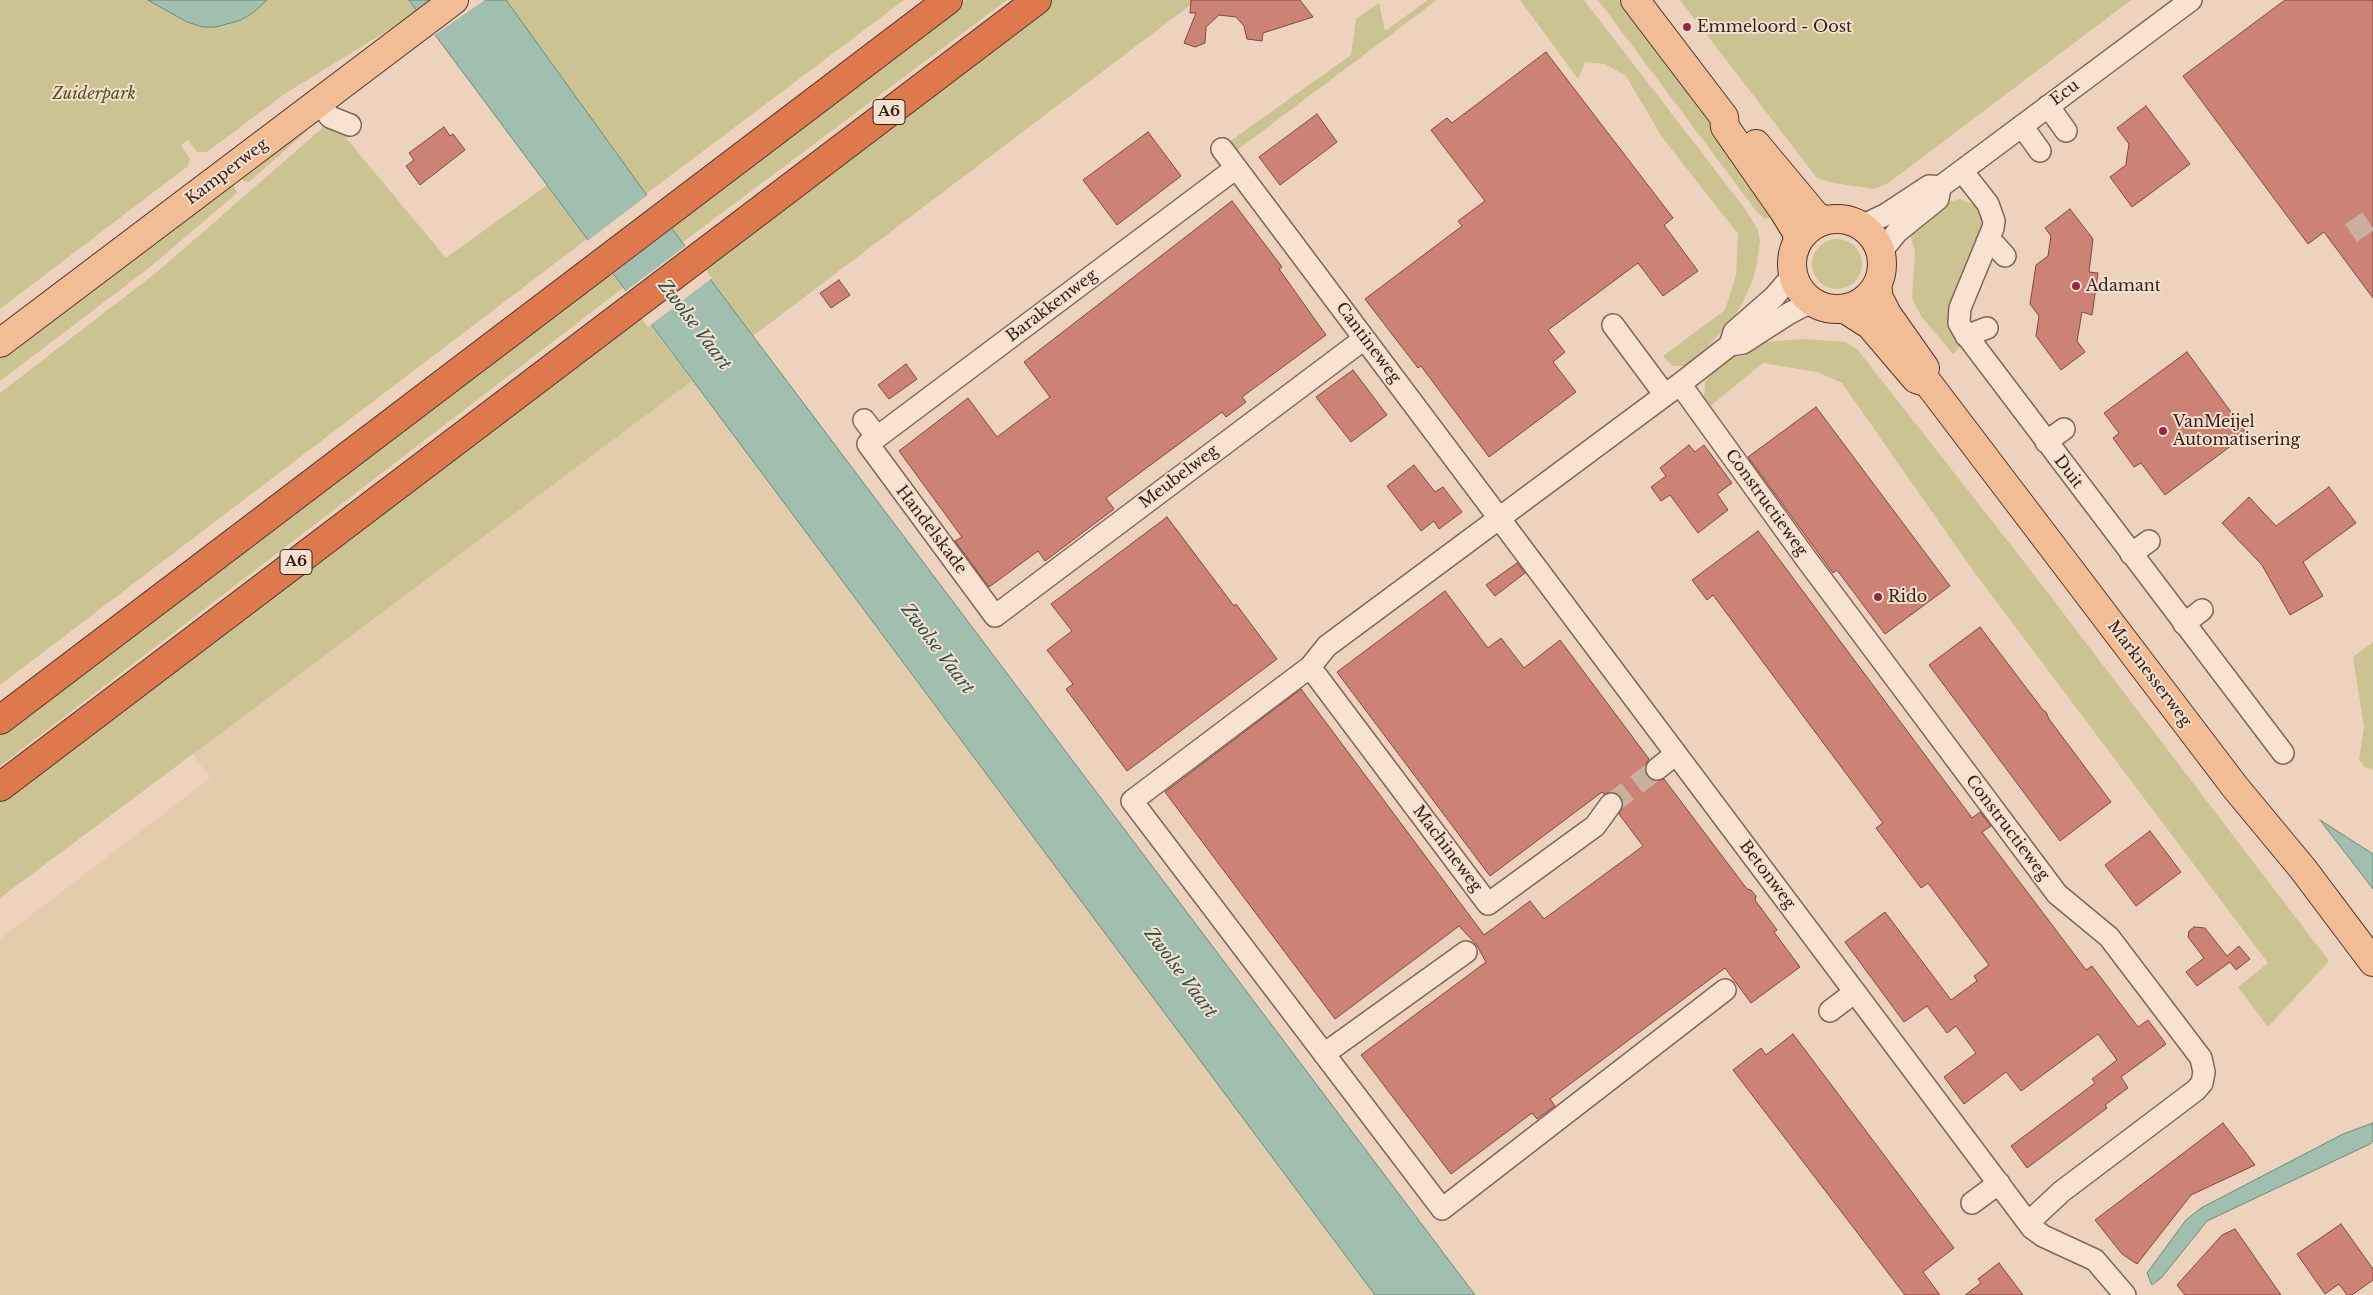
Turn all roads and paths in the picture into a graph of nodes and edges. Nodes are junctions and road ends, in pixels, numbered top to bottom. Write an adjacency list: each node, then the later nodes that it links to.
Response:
1 (454, 0): 6 (main road, Kamperweg)
2 (948, 0): 46 (highway)
3 (1038, 0): 50 (highway, A6)
4 (1635, 0): 8 (main road)
5 (2191, 0): 7 (street, Ecu)
6 (319, 102): 9 (street); 31 (main road, Kamperweg)
7 (2048, 106): 10 (street, Ecu); 11 (street)
8 (1724, 116): 17 (main road); 19 (main road)
9 (350, 125)
10 (2022, 126): 13 (street); 15 (street, Ecu)
11 (2066, 131)
12 (1222, 149): 14 (street, Cantineweg)
13 (2040, 151)
14 (1236, 168): 30 (street, Cantineweg); 37 (street, Barakkenweg)
15 (1962, 171): 16 (street, Ecu); 20 (street, Duit)
16 (1940, 187): 18 (street, Ecu); 21 (street, Ecu)
17 (1825, 220): 18 (main road); 19 (main road)
18 (1861, 226): 21 (main road)
19 (1798, 240): 23 (main road)
20 (1988, 242): 22 (street); 29 (street, Duit)
21 (1880, 252): 24 (main road)
22 (2006, 256)
23 (1793, 275): 25 (main road); 32 (street)
24 (1877, 286): 26 (main road); 33 (main road, Marknesserweg)
25 (1814, 304): 26 (main road); 32 (street)
26 (1845, 309): 33 (main road, Marknesserweg)
27 (1613, 325): 34 (street, Constructieweg)
28 (1987, 328): 29 (street)
29 (1966, 336): 38 (street, Duit)
30 (1364, 339): 39 (street, Cantineweg); 43 (street, Meubelweg)
31 (0, 344)
32 (1730, 345): 34 (street)
33 (1928, 383): 53 (main road, Marknesserweg)
34 (1672, 389): 39 (street); 60 (street, Constructieweg)
35 (864, 420): 37 (street, Handelskade)
36 (2064, 429): 38 (street)
37 (873, 441): 43 (street, Handelskade)
38 (2046, 442): 41 (street, Duit)
39 (1499, 519): 45 (street); 48 (street, Betonweg)
40 (2149, 541): 41 (street)
41 (2131, 554): 44 (street, Duit)
42 (2202, 610): 44 (street)
43 (995, 616)
44 (2184, 624): 47 (street, Duit)
45 (1310, 667): 51 (street, Machineweg); 57 (street)
46 (0, 720)
47 (2283, 753)
48 (1676, 754): 49 (street); 55 (street, Betonweg)
49 (1657, 769)
50 (0, 787)
51 (1611, 804)
52 (1466, 952): 57 (street)
53 (2373, 962)
54 (1725, 990): 57 (street)
55 (1855, 992): 56 (street); 58 (street, Betonweg)
56 (1830, 1011)
57 (1324, 1054)
58 (1999, 1183): 59 (street); 60 (street, Betonweg)
59 (1972, 1203)
60 (2032, 1228): 61 (street)
61 (2125, 1295)

